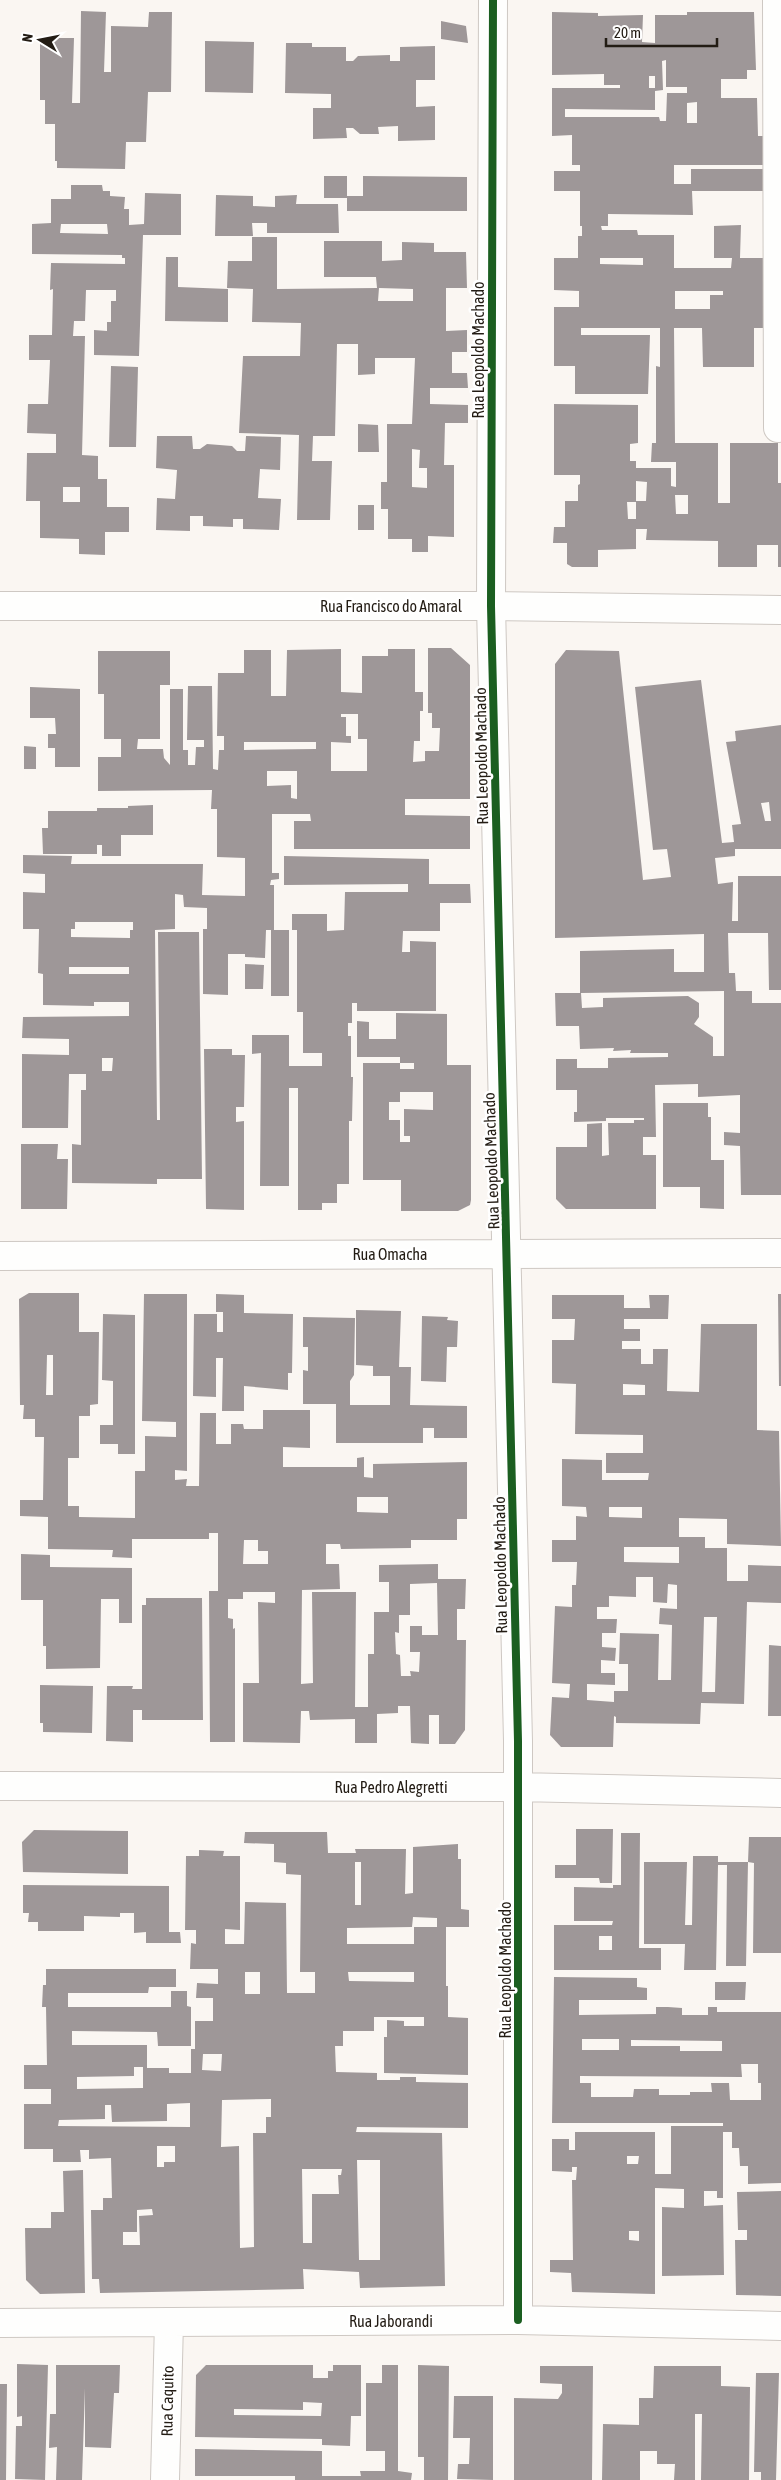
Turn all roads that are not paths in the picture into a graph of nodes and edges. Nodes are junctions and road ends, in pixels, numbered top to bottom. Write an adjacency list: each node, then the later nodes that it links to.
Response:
1 (493, 0): 5 (street, Rua Leopoldo Machado)
2 (776, 0): 3 (street)
3 (778, 428)
4 (0, 606): 5 (street, Rua Francisco do Amaral)
5 (491, 606): 6 (street, Rua Francisco do Amaral); 7 (street, Rua Leopoldo Machado)
6 (781, 610)
7 (508, 1253): 8 (street, Rua Omacha); 9 (street, Rua Omacha); 11 (street, Rua Leopoldo Machado)
8 (781, 1253)
9 (0, 1256)
10 (0, 1786): 11 (street, Rua Pedro Alegretti)
11 (518, 1787): 12 (street, Rua Pedro Alegretti); 13 (street, Rua Leopoldo Machado)
12 (781, 1793)
13 (518, 2320): 14 (street, Rua Jaborandi); 16 (street, Rua Jaborandi)
14 (169, 2322): 15 (street, Rua Jaborandi); 17 (street, Rua Caquito)
15 (0, 2323)
16 (781, 2326)
17 (165, 2480)

